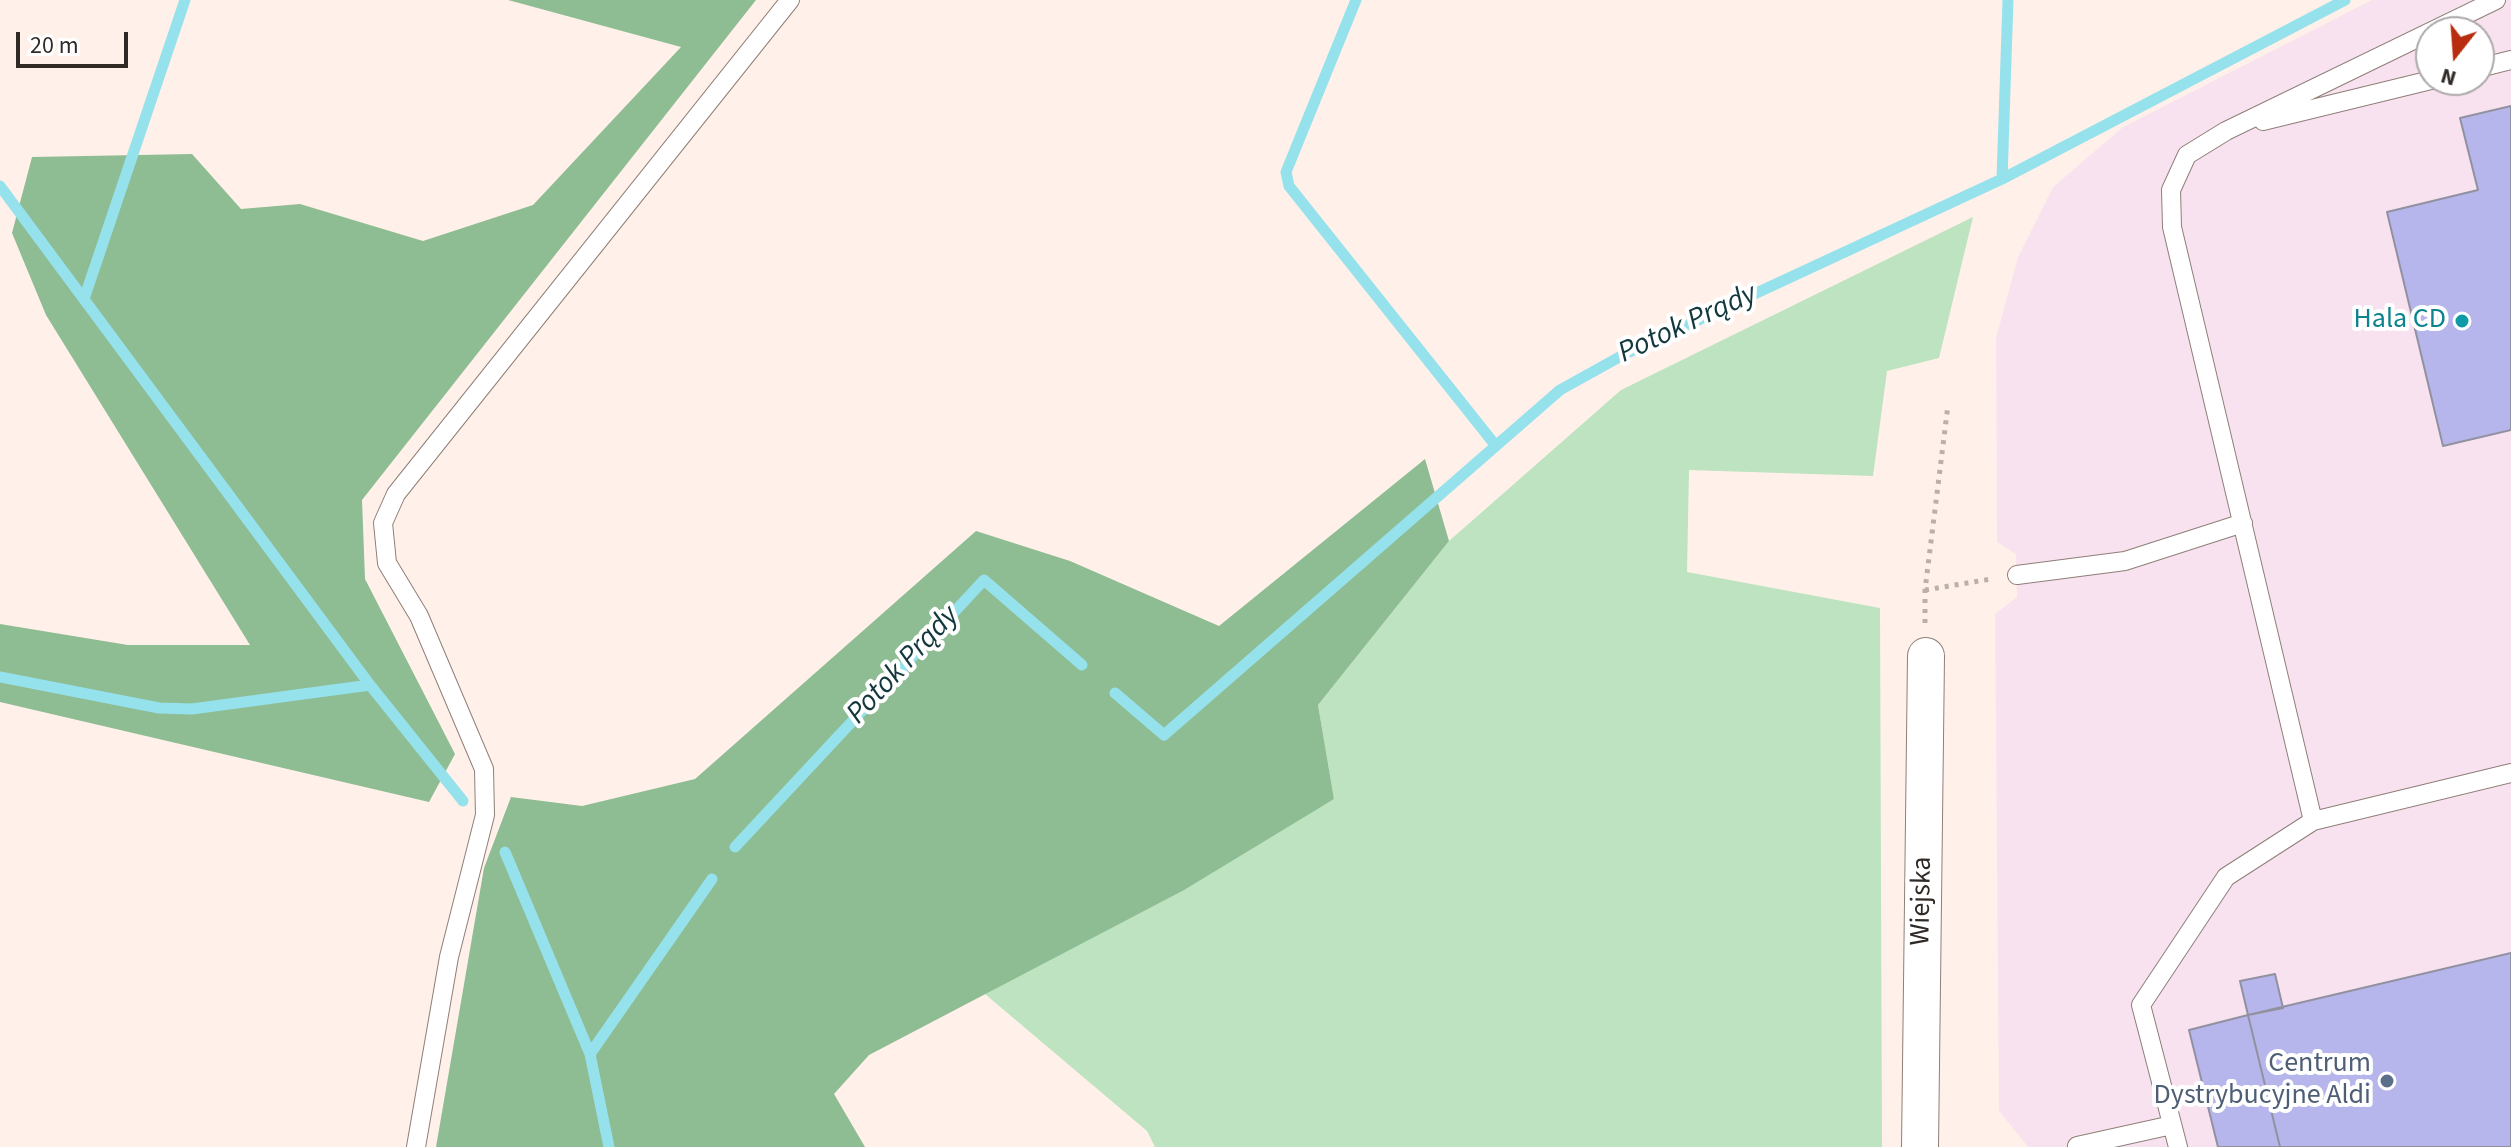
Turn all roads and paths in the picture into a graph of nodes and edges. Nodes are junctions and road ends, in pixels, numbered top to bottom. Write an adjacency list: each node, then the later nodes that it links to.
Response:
1 (790, 0): 14 (lane)
2 (2496, 0): 4 (lane)
3 (2415, 84): 4 (lane)
4 (2226, 131): 6 (lane)
5 (1948, 405): 8 (path)
6 (2243, 523): 7 (lane); 11 (lane)
7 (2017, 575): 8 (path)
8 (1925, 590): 9 (path)
9 (1926, 656): 15 (street, Wiejska)
10 (2511, 773): 11 (lane)
11 (2313, 821): 12 (lane)
12 (2172, 1125): 13 (lane); 16 (lane)
13 (2077, 1146)
14 (416, 1147)
15 (1920, 1147)
16 (2178, 1147)

